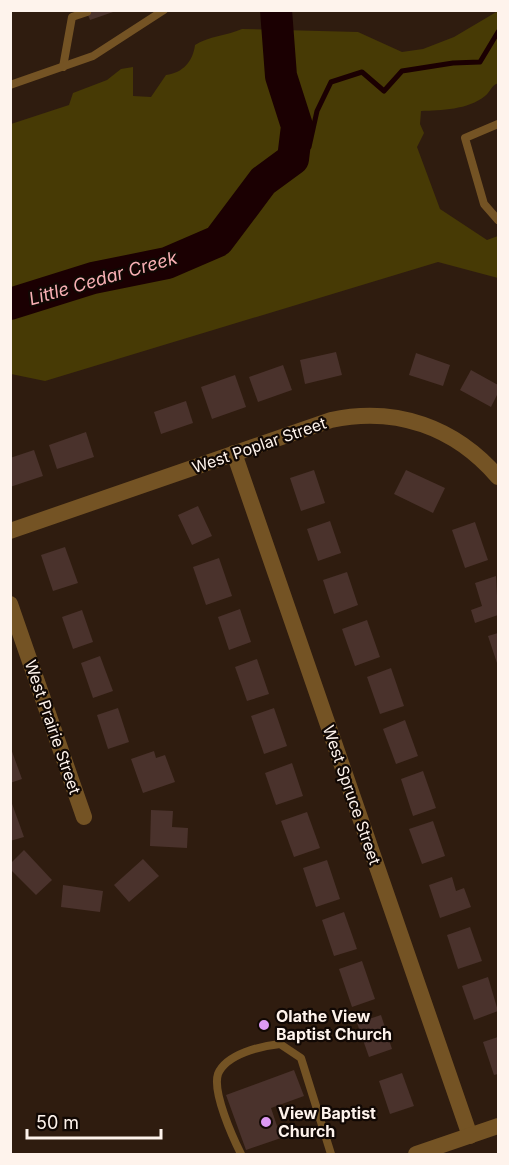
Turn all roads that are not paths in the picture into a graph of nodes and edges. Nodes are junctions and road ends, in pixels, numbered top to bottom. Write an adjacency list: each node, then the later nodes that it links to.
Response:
1 (69, 10): 4 (lane)
2 (164, 10): 5 (lane)
3 (87, 12): 4 (lane)
4 (71, 26): 5 (lane)
5 (63, 67): 6 (lane)
6 (10, 85)
7 (498, 124): 8 (lane)
8 (498, 220)
9 (234, 453): 10 (street, West Poplar Street); 11 (street, West Poplar Street); 15 (street, West Spruce Street)
10 (498, 477)
11 (10, 531)
12 (10, 604): 13 (street, West Prairie Street)
13 (84, 817)
14 (498, 1126): 15 (street)
15 (470, 1136): 18 (street)
16 (241, 1155): 17 (lane)
17 (331, 1155)
18 (416, 1155)

